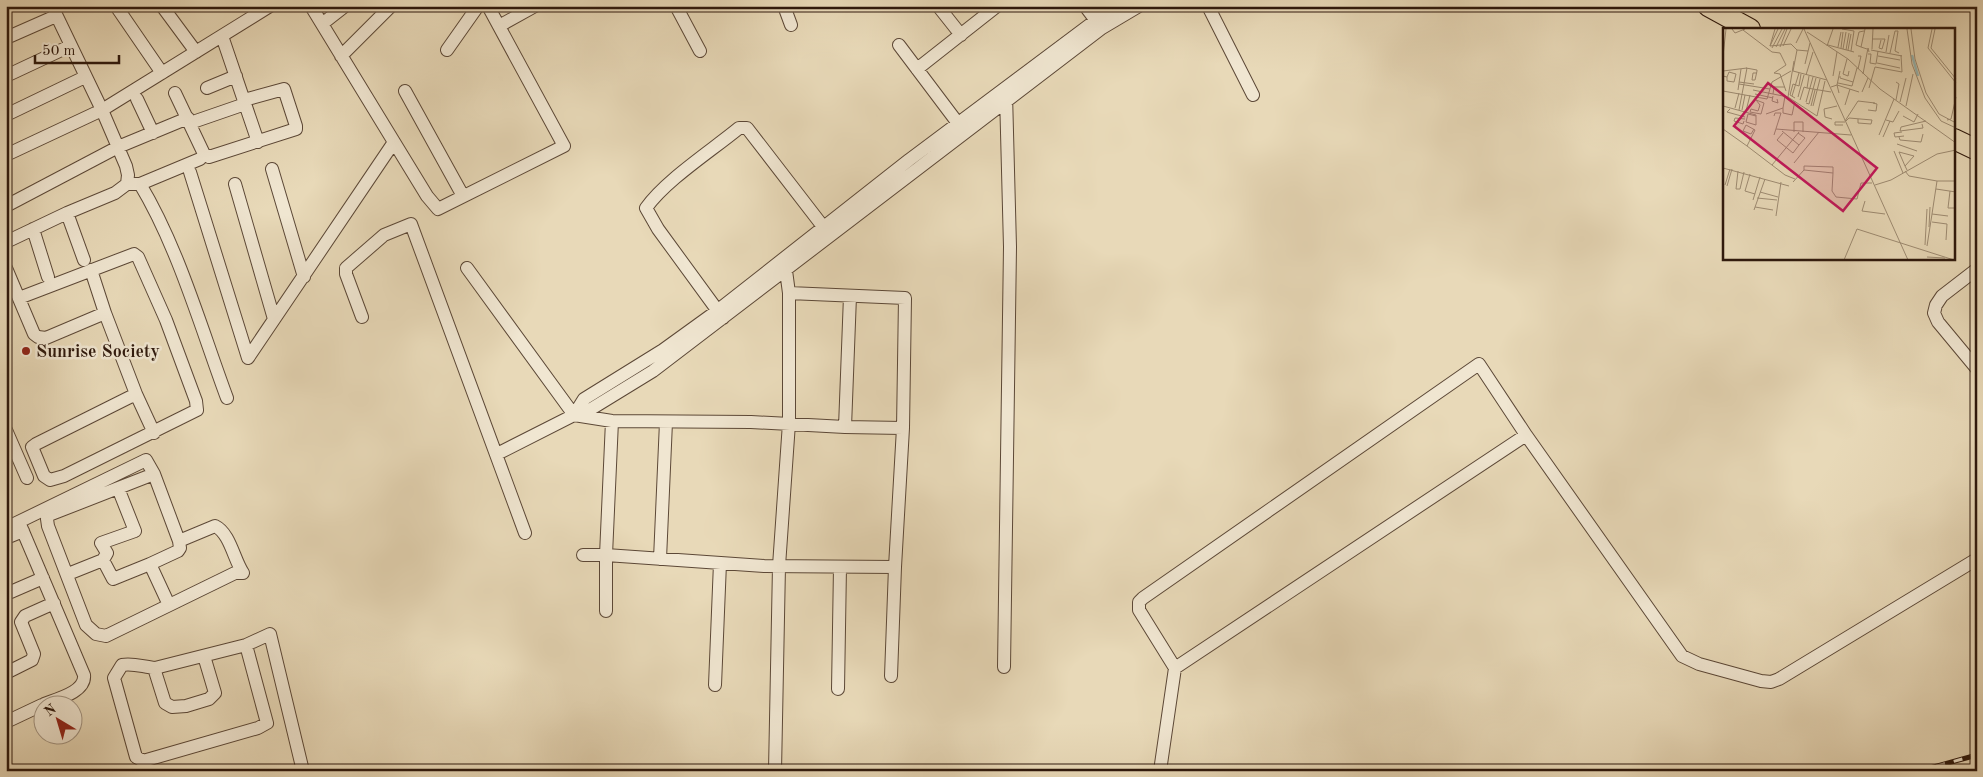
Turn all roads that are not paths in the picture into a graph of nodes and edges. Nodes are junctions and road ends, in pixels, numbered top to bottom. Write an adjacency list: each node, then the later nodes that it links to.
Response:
1 (116, 6): 35 (street)
2 (162, 6): 32 (street)
3 (270, 6): 26 (street)
4 (311, 6): 20 (street)
5 (345, 6): 20 (street)
6 (391, 6): 33 (street)
7 (478, 6): 30 (street)
8 (488, 6): 23 (street)
9 (535, 6): 23 (street)
10 (676, 6): 31 (street)
11 (784, 6): 22 (street)
12 (938, 6): 25 (street)
13 (997, 6): 25 (street)
14 (1085, 6): 21 (street)
15 (1118, 6): 21 (street)
16 (1139, 6): 21 (street)
17 (1208, 6): 43 (street)
18 (1708, 6): 24 (highway)
19 (54, 11): 27 (street); 29 (street)
20 (322, 24): 33 (street)
21 (1099, 24): 42 (street)
22 (791, 25)
23 (499, 26): 63 (street)
24 (1748, 28)
25 (961, 35): 34 (street)
26 (222, 36): 32 (street); 37 (street)
27 (6, 38)
28 (898, 45): 34 (street)
29 (70, 46): 36 (street); 38 (street)
30 (447, 50)
31 (700, 51)
32 (196, 52): 35 (street)
33 (341, 56): 53 (street)
34 (917, 69): 49 (street)
35 (162, 73): 46 (street)
36 (6, 76)
37 (236, 76): 39 (street); 45 (street)
38 (85, 77): 46 (street); 47 (street)
39 (207, 88)
40 (405, 91): 63 (street)
41 (176, 93): 48 (street)
42 (1006, 94): 49 (street); 122 (street)
43 (1253, 95)
44 (137, 99): 50 (street)
45 (245, 102): 48 (street); 52 (street); 52 (street)
46 (102, 110): 54 (street); 56 (street)
47 (6, 115)
48 (189, 120): 50 (street); 52 (street)
49 (961, 128): 67 (street)
50 (153, 133): 54 (street)
51 (1956, 140): 55 (highway)
52 (258, 142)
53 (394, 142): 63 (street); 75 (street)
54 (118, 147): 60 (street); 64 (street)
55 (1977, 150)
56 (6, 155)
57 (200, 159): 61 (street)
58 (272, 169): 75 (street)
59 (190, 172): 82 (street)
60 (127, 184): 61 (street); 65 (street)
61 (140, 184): 85 (street)
62 (235, 184): 82 (street)
63 (463, 196)
64 (6, 206)
65 (67, 213): 66 (street); 70 (street)
66 (33, 229): 68 (street); 74 (street)
67 (826, 231): 69 (street); 80 (street)
68 (6, 242)
69 (785, 264): 76 (street); 80 (street)
70 (87, 265): 78 (street); 79 (street); 93 (street)
71 (6, 268): 78 (street)
72 (467, 268): 86 (street)
73 (1977, 269): 83 (street)
74 (48, 277)
75 (304, 277): 82 (street)
76 (789, 293): 77 (street); 89 (street)
77 (850, 296): 90 (street); 91 (street)
78 (19, 298): 79 (street)
79 (105, 313): 84 (street)
80 (720, 314): 86 (street)
81 (362, 317): 95 (street)
82 (274, 319)
83 (1977, 369)
84 (136, 394): 93 (street); 93 (street)
85 (227, 398)
86 (574, 415): 87 (street); 95 (street)
87 (612, 421): 88 (street); 105 (street)
88 (666, 422): 89 (street); 106 (street)
89 (788, 423): 90 (street); 111 (street)
90 (845, 427): 91 (street)
91 (903, 428): 113 (street)
92 (6, 430): 97 (street)
93 (154, 432)
94 (1526, 435): 107 (street); 124 (street); 124 (street)
95 (497, 454): 101 (street)
96 (154, 474): 98 (street); 99 (street); 103 (street)
97 (27, 478)
98 (118, 488): 108 (street); 114 (street)
99 (21, 526): 100 (street); 102 (street); 115 (street)
100 (6, 528)
101 (525, 532)
102 (6, 538)
103 (179, 541): 110 (street); 118 (street)
104 (583, 554): 105 (street)
105 (606, 555): 106 (street); 119 (street)
106 (660, 559): 109 (street)
107 (1977, 559)
108 (103, 560): 110 (street); 114 (street)
109 (720, 562): 111 (street); 127 (street)
110 (150, 564): 118 (street)
111 (779, 566): 112 (street); 133 (street)
112 (840, 567): 113 (street); 128 (street)
113 (895, 567): 126 (street)
114 (68, 574): 118 (street)
115 (43, 578): 116 (street); 117 (street)
116 (6, 594)
117 (54, 603): 125 (street); 129 (street)
118 (170, 605)
119 (606, 611)
120 (246, 645): 121 (street); 123 (street); 132 (street)
121 (204, 656): 123 (street); 123 (street)
122 (1004, 667)
123 (154, 668)
124 (1175, 668): 134 (street)
125 (6, 673)
126 (891, 676)
127 (715, 685)
128 (838, 688)
129 (66, 694)
130 (32, 710): 131 (street)
131 (6, 722)
132 (303, 771)
133 (775, 771)
134 (1160, 771)

